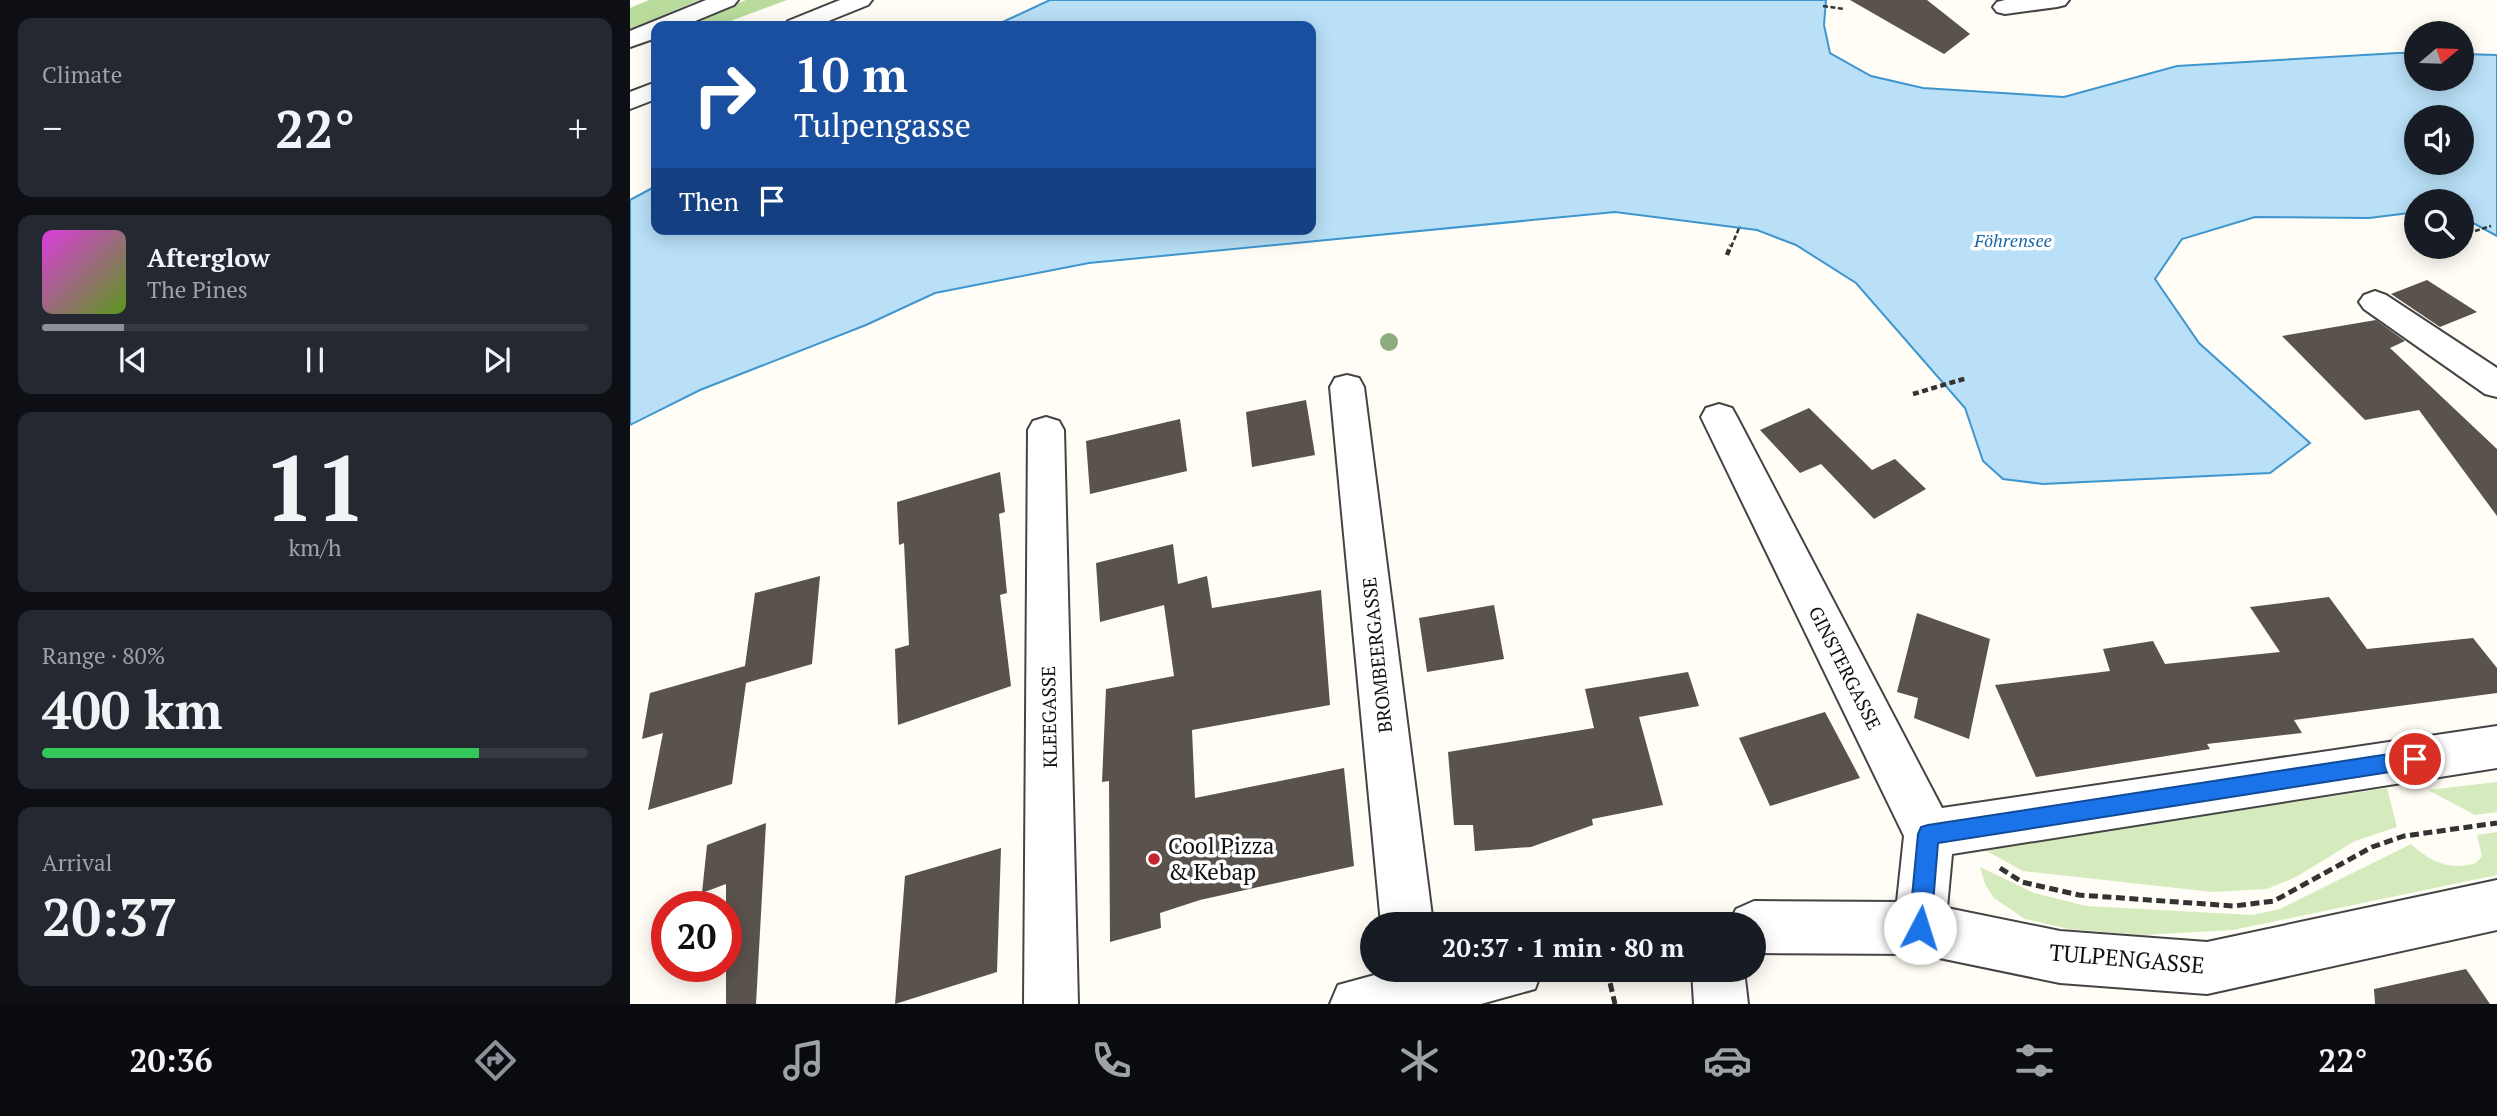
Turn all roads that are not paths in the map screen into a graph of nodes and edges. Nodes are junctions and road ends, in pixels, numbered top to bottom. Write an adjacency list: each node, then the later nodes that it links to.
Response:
1 (726, 0): 5 (street)
2 (860, 0): 6 (street)
3 (2057, 0): 4 (street)
4 (2005, 7)
5 (675, 21)
6 (808, 21)
7 (651, 31): 8 (street)
8 (630, 40)
9 (651, 92): 10 (street)
10 (630, 101)
11 (2375, 302): 12 (street)
12 (2497, 385)
13 (1347, 387): 19 (street, BROMBEERGASSE)
14 (1720, 417): 17 (street, GINSTERGASSE)
15 (1046, 430): 24 (street, KLEEGASSE)
16 (2497, 747): 17 (street)
17 (1938, 833): 21 (street)
18 (2497, 905): 21 (street, TULPENGASSE)
19 (1406, 912)
20 (1766, 927): 21 (street, TULPENGASSE)
21 (1920, 928)
22 (1412, 982): 25 (street)
23 (1719, 982): 26 (street)
24 (1051, 1004)
25 (1357, 1004)
26 (1721, 1004)

